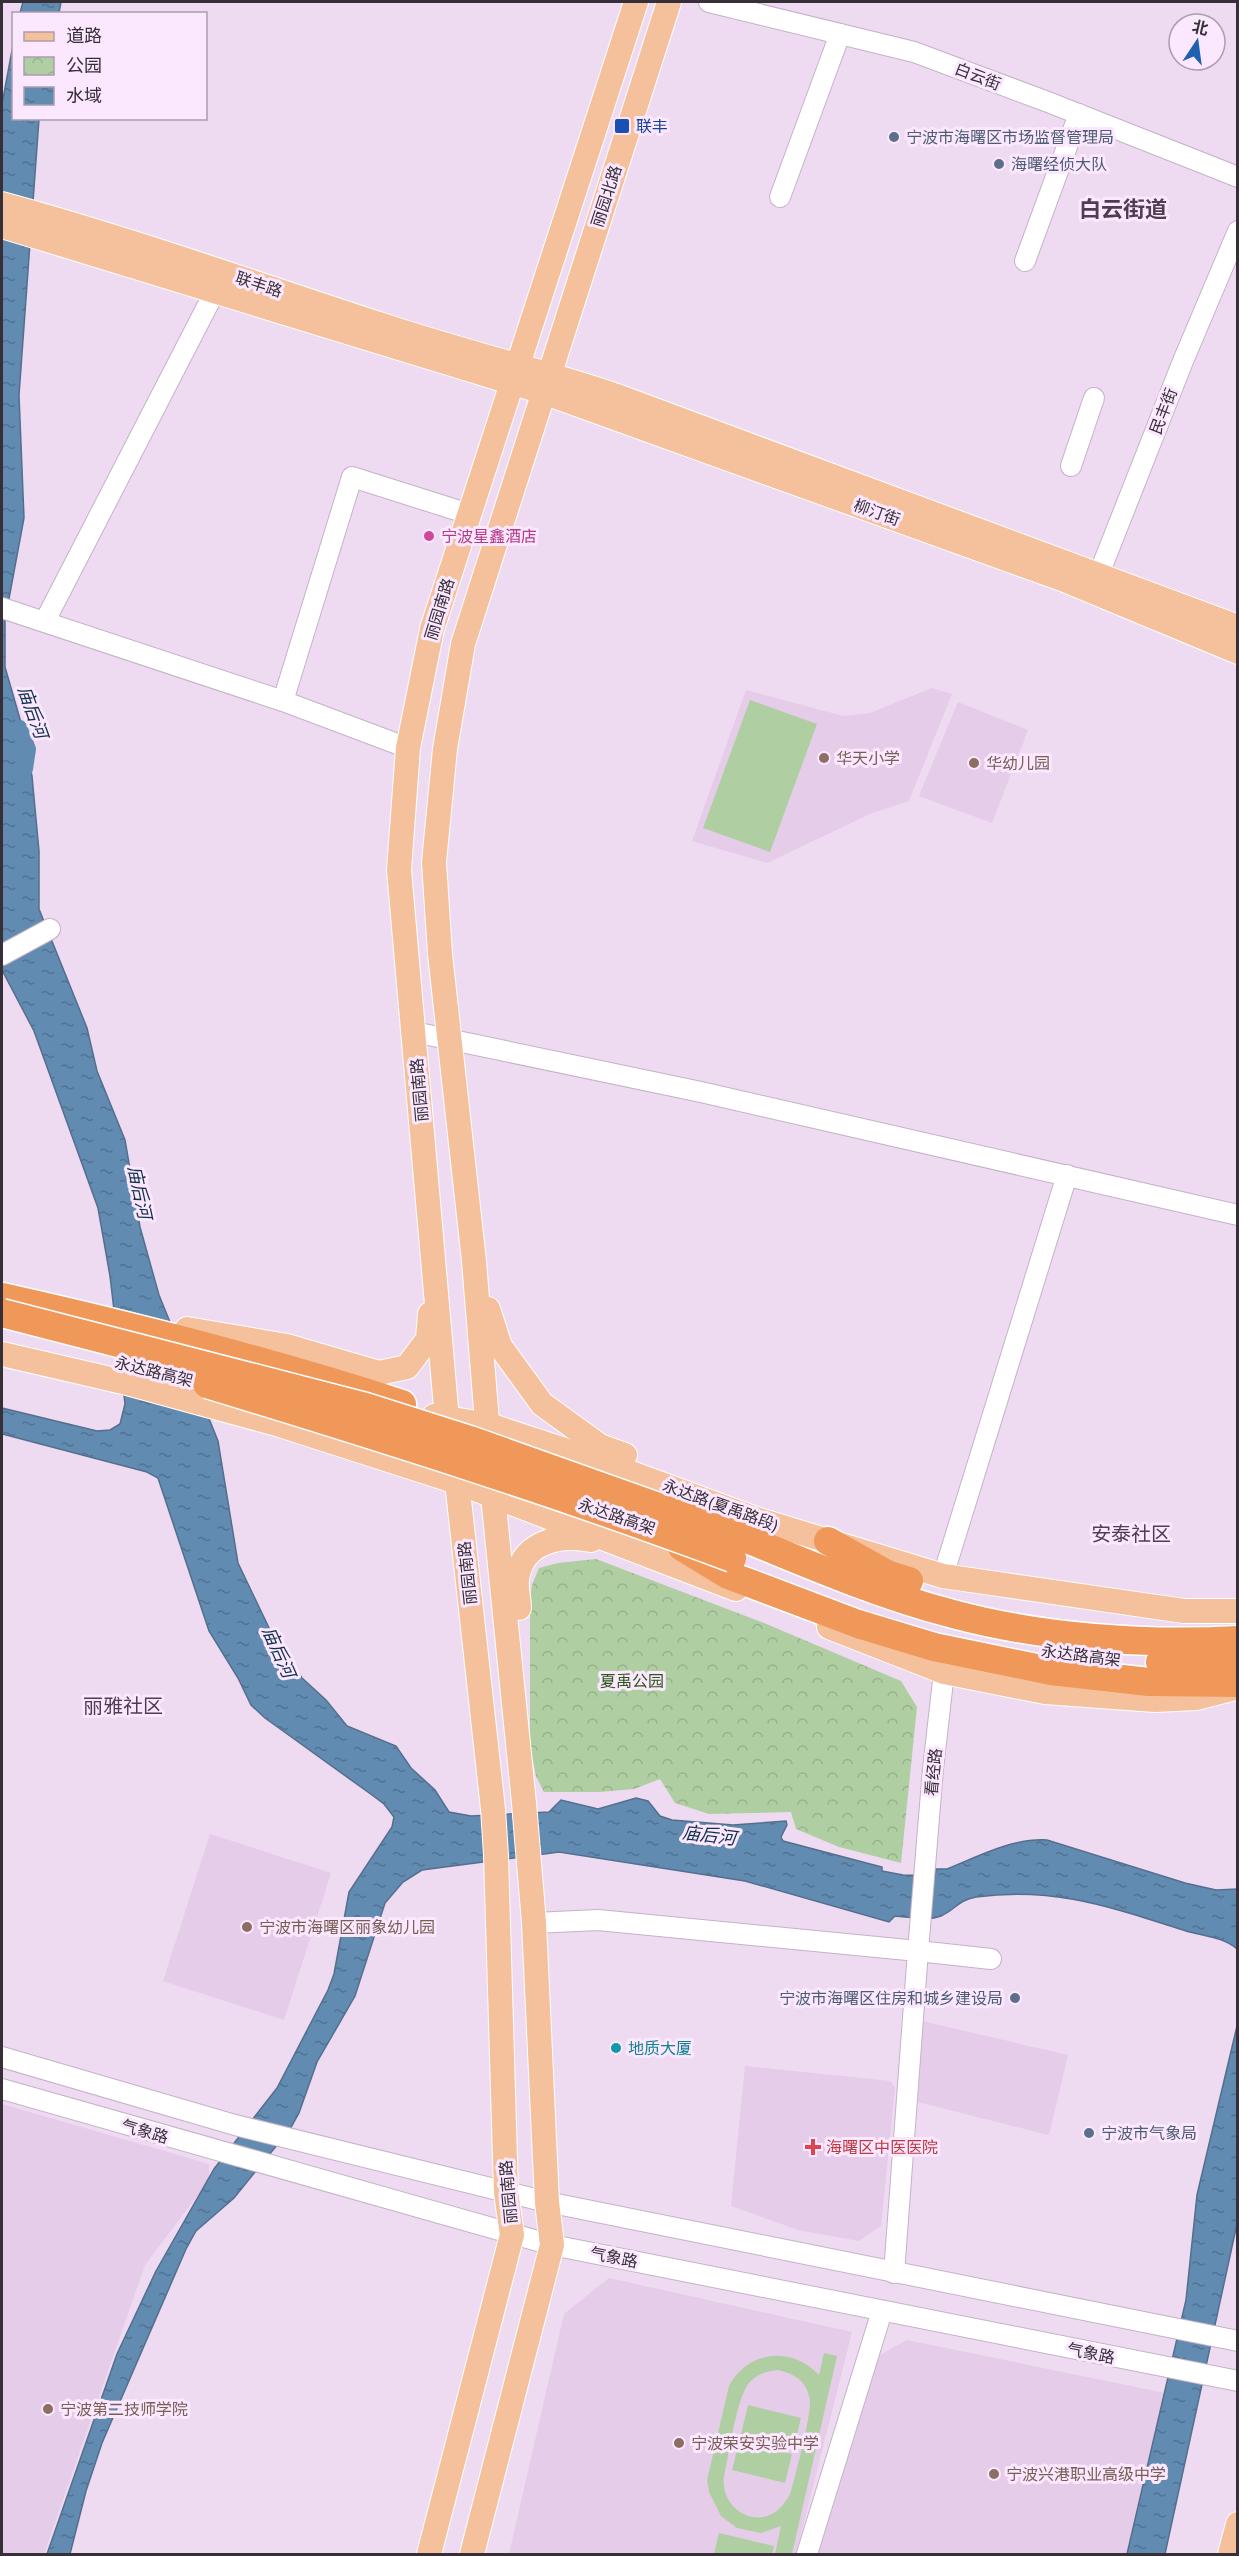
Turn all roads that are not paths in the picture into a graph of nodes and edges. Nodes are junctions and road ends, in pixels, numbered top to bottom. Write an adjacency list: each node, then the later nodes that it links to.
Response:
1 (636, 2): 13 (main road, 丽园北路)
2 (669, 2): 14 (main road, 丽园北路)
3 (709, 2): 4 (street, 白云街)
4 (840, 34): 5 (street, 白云街); 7 (street)
5 (1079, 114): 6 (street, 白云街); 11 (street)
6 (1238, 177)
7 (780, 197)
8 (2, 204): 13 (main road, 联丰路)
9 (2, 226): 12 (main road, 联丰路)
10 (1238, 231): 18 (street, 民丰街)
11 (1025, 261)
12 (214, 293): 13 (main road, 联丰路); 20 (street)
13 (515, 374): 14 (main road, 柳汀街); 17 (main road, 丽园南路)
14 (545, 382): 18 (main road, 柳汀街); 28 (main road, 丽园南路)
15 (1094, 398): 16 (street)
16 (1071, 466)
17 (469, 514): 23 (street); 24 (main road, 丽园南路)
18 (1093, 582): 21 (main road, 柳汀街); 22 (main road, 柳汀街)
19 (2, 608): 20 (street)
20 (48, 622): 23 (street)
21 (1238, 627)
22 (1238, 652)
23 (283, 701): 24 (street)
24 (408, 748): 27 (main road, 丽园南路)
25 (50, 929): 26 (street)
26 (2, 955)
27 (414, 1032): 28 (street); 32 (main road, 丽园南路)
28 (450, 1038): 29 (street); 31 (main road, 丽园南路)
29 (1067, 1175): 30 (street); 47 (street)
30 (1238, 1215)
31 (474, 1261): 41 (main road, 丽园南路); 45 (main road)
32 (435, 1264): 37 (main road); 40 (main road, 丽园南路)
33 (2, 1284): 37 (main road)
34 (2, 1297): 40 (highway)
35 (2, 1305): 37 (main road)
36 (2, 1313): 45 (highway, 永达路高架, bridge)
37 (121, 1323): 40 (main road, 永达路(夏禹路段))
38 (2, 1332): 45 (highway, 永达路高架, bridge)
39 (2, 1354): 42 (main road)
40 (447, 1419): 41 (main road, 永达路(夏禹路段)); 42 (main road, 丽园南路)
41 (489, 1425): 43 (main road, 丽园南路); 45 (main road, 永达路(夏禹路段))
42 (457, 1482): 43 (main road); 61 (main road, 丽园南路)
43 (493, 1496): 46 (main road); 55 (main road, 丽园南路)
44 (828, 1541): 45 (main road, 永达路(夏禹路段)); 47 (main road, 永达路(夏禹路段)); 50 (highway)
45 (739, 1547): 50 (highway, 永达路高架); 51 (highway, 永达路高架); 53 (highway)
46 (631, 1548): 52 (main road); 55 (main road)
47 (943, 1576): 48 (main road, 永达路(夏禹路段))
48 (1238, 1611)
49 (1238, 1640): 50 (highway, 永达路高架)
50 (1201, 1642)
51 (1238, 1662)
52 (944, 1672): 54 (main road); 57 (street, 看经路)
53 (1238, 1683)
54 (1238, 1688)
55 (516, 1733): 56 (main road, 丽园南路)
56 (534, 1923): 57 (street); 62 (main road)
57 (918, 1951): 58 (street); 65 (street, 看经路)
58 (991, 1959)
59 (2, 2057): 61 (street, 气象路)
60 (2, 2090): 63 (street, 气象路)
61 (506, 2192): 62 (street, 气象路); 63 (main road, 丽园南路)
62 (547, 2202): 64 (main road); 65 (street, 气象路)
63 (512, 2235): 64 (street, 气象路); 70 (main road, 丽园南路)
64 (552, 2245): 66 (street, 气象路); 71 (main road)
65 (894, 2273): 67 (street, 气象路)
66 (882, 2311): 68 (street, 气象路); 72 (street)
67 (1238, 2342)
68 (1235, 2381)
69 (1238, 2524): 73 (main road)
70 (429, 2554)
71 (472, 2554)
72 (807, 2554)
73 (1230, 2554)

